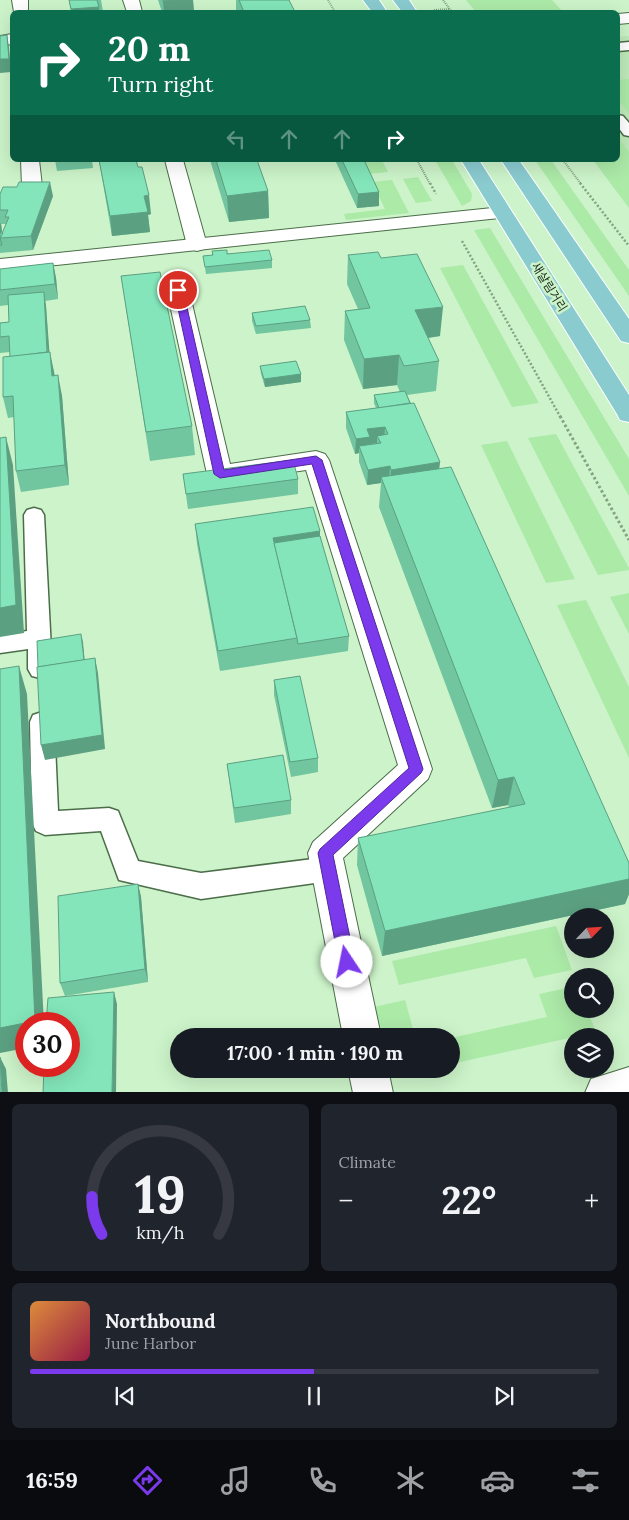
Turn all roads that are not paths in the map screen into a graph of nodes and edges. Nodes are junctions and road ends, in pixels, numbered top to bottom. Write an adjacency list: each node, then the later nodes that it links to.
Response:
1 (620, 121): 2 (lane)
2 (629, 132)
3 (30, 162): 7 (street)
4 (175, 162): 9 (street)
5 (471, 162): 8 (main road, 새살림거리)
6 (511, 162): 12 (main road)
7 (32, 186)
8 (502, 213): 9 (street); 13 (main road, 새살림거리)
9 (197, 245): 10 (street)
10 (0, 265)
11 (178, 290): 17 (street)
12 (629, 336)
13 (629, 414)
14 (34, 515): 15 (lane)
15 (39, 638): 16 (lane); 17 (lane)
16 (0, 644)
17 (328, 869): 18 (street)
18 (360, 1028)
19 (370, 1078): 21 (street)
20 (629, 1087): 22 (street)
21 (373, 1092)
22 (605, 1092)

